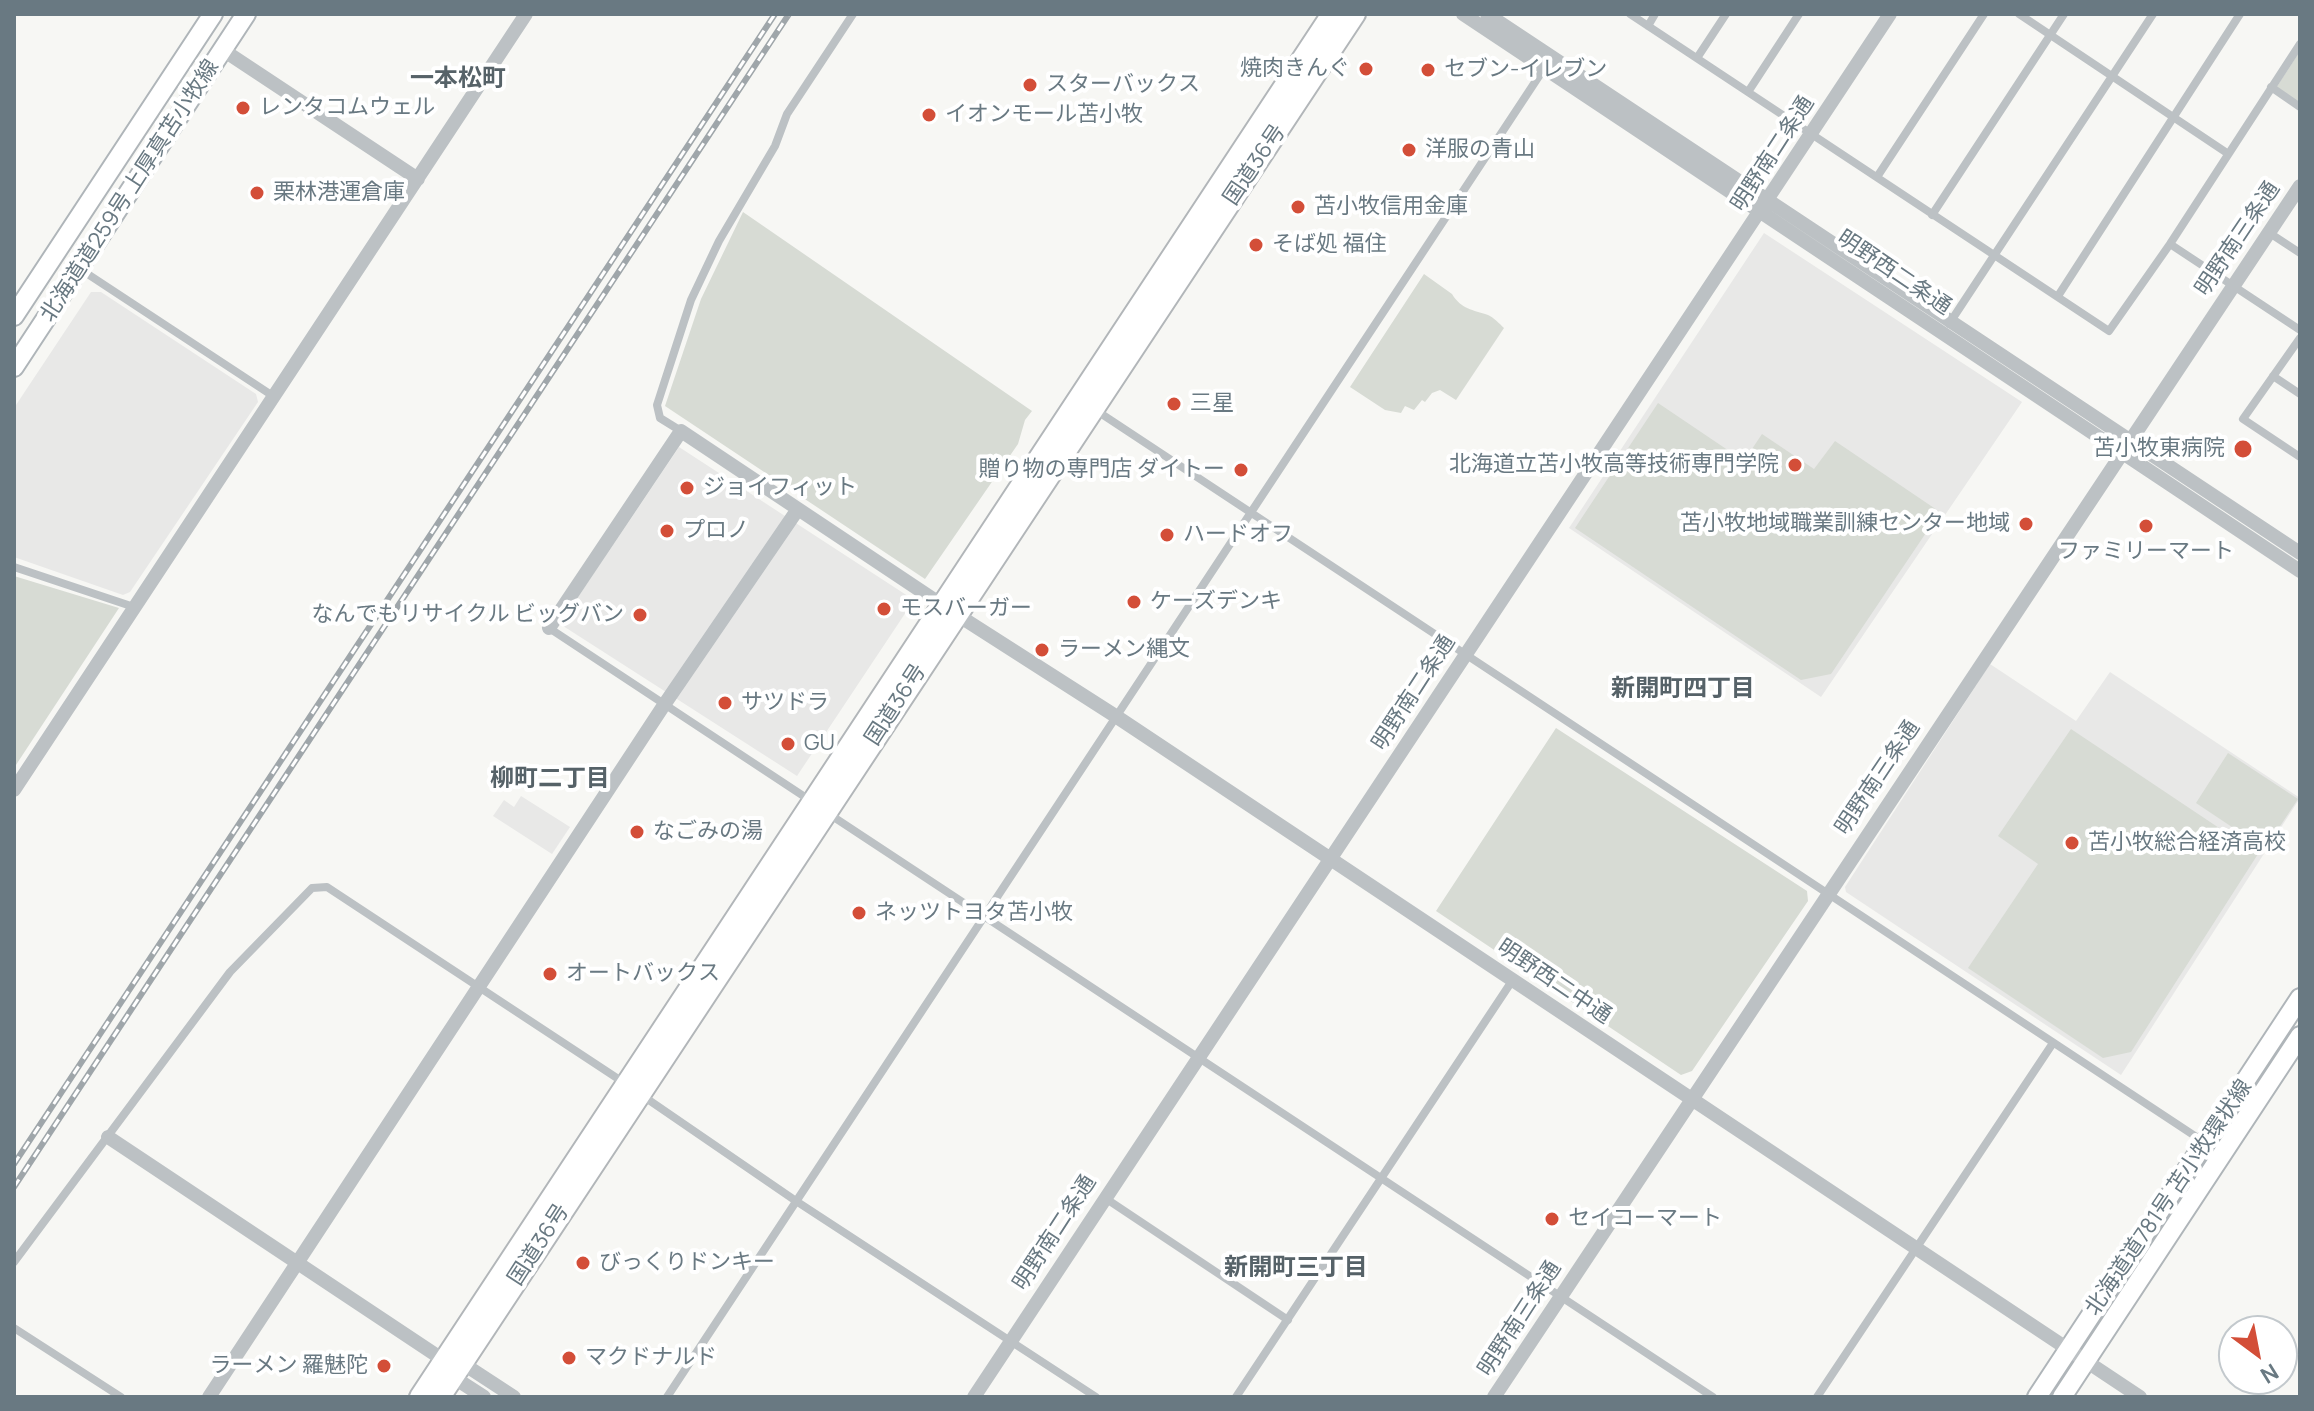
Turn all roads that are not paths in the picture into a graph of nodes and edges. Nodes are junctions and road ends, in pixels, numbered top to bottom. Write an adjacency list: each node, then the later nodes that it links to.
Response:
1 (213, 14): 44 (main road, 北海道道259号 上厚真苫小牧線)
2 (246, 14): 22 (main road, 北海道道259号 上厚真苫小牧線)
3 (526, 14): 33 (street)
4 (853, 14): 53 (street)
5 (1332, 14): 52 (highway, 国道36号)
6 (1355, 14): 52 (highway, 国道36号)
7 (1463, 14): 18 (street, 明野西二条通)
8 (1630, 14): 19 (street)
9 (1655, 14): 19 (street)
10 (1726, 14): 23 (street)
11 (1799, 14): 27 (street)
12 (1890, 14): 30 (street, 明野南二条通)
13 (1984, 14): 32 (street)
14 (2019, 14): 20 (street)
15 (2064, 14): 20 (street)
16 (2153, 14): 25 (street)
17 (2240, 14): 29 (street)
18 (1496, 21): 24 (street, 明野西二条通)
19 (1648, 26): 23 (street)
20 (2050, 34): 25 (street); 36 (street)
21 (2300, 44): 26 (street)
22 (223, 50): 33 (street); 41 (main road, 北海道道259号 上厚真苫小牧線)
23 (1697, 58): 27 (street)
24 (1549, 62): 35 (street, 明野西二条通); 57 (street)
25 (2112, 76): 29 (street); 40 (street)
26 (2271, 87): 28 (street); 31 (street)
27 (1748, 92): 30 (street)
28 (2300, 107)
29 (2173, 116): 31 (street); 43 (street)
30 (1812, 135): 32 (street); 35 (street, 明野南二条通)
31 (2227, 153): 38 (street)
32 (1877, 177): 36 (street)
33 (418, 179): 51 (street)
34 (2300, 186): 37 (street, 明野南三条通)
35 (1765, 206): 45 (street, 明野西二条通); 64 (street, 明野南二条通)
36 (1932, 215): 40 (street)
37 (2268, 232): 39 (street); 42 (street, 明野南三条通)
38 (2170, 244): 42 (street); 43 (street)
39 (2300, 253)
40 (1994, 255): 43 (street); 45 (street)
41 (79, 268): 48 (main road, 北海道道259号 上厚真苫小牧線); 51 (street)
42 (2233, 286): 46 (street); 54 (street, 明野南三条通)
43 (2058, 296)
44 (14, 316)
45 (1948, 326): 54 (street, 明野西二条通)
46 (2300, 330)
47 (2300, 338): 49 (street)
48 (14, 367)
49 (2273, 376): 50 (street); 55 (street)
50 (2300, 394)
51 (273, 396): 61 (street)
52 (1087, 404): 57 (street); 62 (highway, 国道36号)
53 (681, 431): 56 (street, 明野西二中通); 63 (street)
54 (2126, 446): 58 (street, 明野西二条通); 60 (street, 明野西二条通); 70 (street, 明野南三条通)
55 (2300, 457)
56 (798, 509): 62 (street, 明野西二中通); 65 (street)
57 (1252, 512): 64 (street); 66 (street)
58 (2300, 553)
59 (14, 567): 61 (street)
60 (2300, 571)
61 (134, 607): 67 (street)
62 (949, 609): 66 (street, 明野西二中通); 68 (highway, 国道36号)
63 (549, 628): 65 (street)
64 (1465, 654): 69 (street, 明野南二条通); 70 (street)
65 (664, 705): 68 (street); 73 (street)
66 (1117, 717): 69 (street, 明野西二中通); 71 (street)
67 (14, 790)
68 (819, 807): 71 (street); 78 (highway, 国道36号)
69 (1331, 860): 72 (street, 明野西二中通); 77 (street, 明野南二条通)
70 (1827, 893): 76 (street); 79 (street, 明野南三条通)
71 (986, 917): 77 (street); 85 (street)
72 (1512, 981): 79 (street, 明野西二中通); 83 (street)
73 (480, 989): 78 (street); 80 (street); 88 (street)
74 (2300, 998): 81 (main road, 北海道道781号 苫小牧環状線)
75 (2300, 1036): 82 (main road, 北海道道781号 苫小牧環状線)
76 (2053, 1043): 81 (street); 86 (street)
77 (1198, 1057): 83 (street); 84 (street, 明野南二条通)
78 (633, 1089): 85 (street); 95 (highway, 国道36号)
79 (1691, 1100): 86 (street, 明野西二中通); 89 (street, 明野南三条通)
80 (108, 1137): 87 (street); 88 (street)
81 (2205, 1143): 82 (street); 93 (main road, 北海道道781号 苫小牧環状線)
82 (2222, 1154): 94 (main road, 北海道道781号 苫小牧環状線)
83 (1382, 1178): 89 (street); 90 (street)
84 (1104, 1198): 90 (street); 92 (street, 明野南二条通)
85 (796, 1201): 92 (street); 102 (street)
86 (1918, 1247): 93 (street, 明野西二中通); 108 (street)
87 (14, 1262)
88 (297, 1263): 95 (street); 97 (street)
89 (1561, 1296): 106 (street, 明野南三条通); 107 (street)
90 (1288, 1320): 105 (street)
91 (14, 1328): 96 (street)
92 (1011, 1342): 103 (street, 明野南二条通); 104 (street)
93 (2069, 1350): 94 (street, 明野西二中通); 109 (main road, 北海道道781号 苫小牧環状線)
94 (2086, 1361): 110 (main road, 北海道道781号 苫小牧環状線); 111 (street, 明野西二中通)
95 (453, 1367): 98 (highway, 国道36号); 99 (highway, 国道36号); 100 (street); 101 (street)
96 (121, 1397)
97 (209, 1397)
98 (420, 1397)
99 (440, 1397)
100 (484, 1397)
101 (514, 1397)
102 (667, 1397)
103 (974, 1397)
104 (1096, 1397)
105 (1236, 1397)
106 (1494, 1397)
107 (1713, 1397)
108 (1817, 1397)
109 (2037, 1397)
110 (2062, 1397)
111 (2140, 1397)

